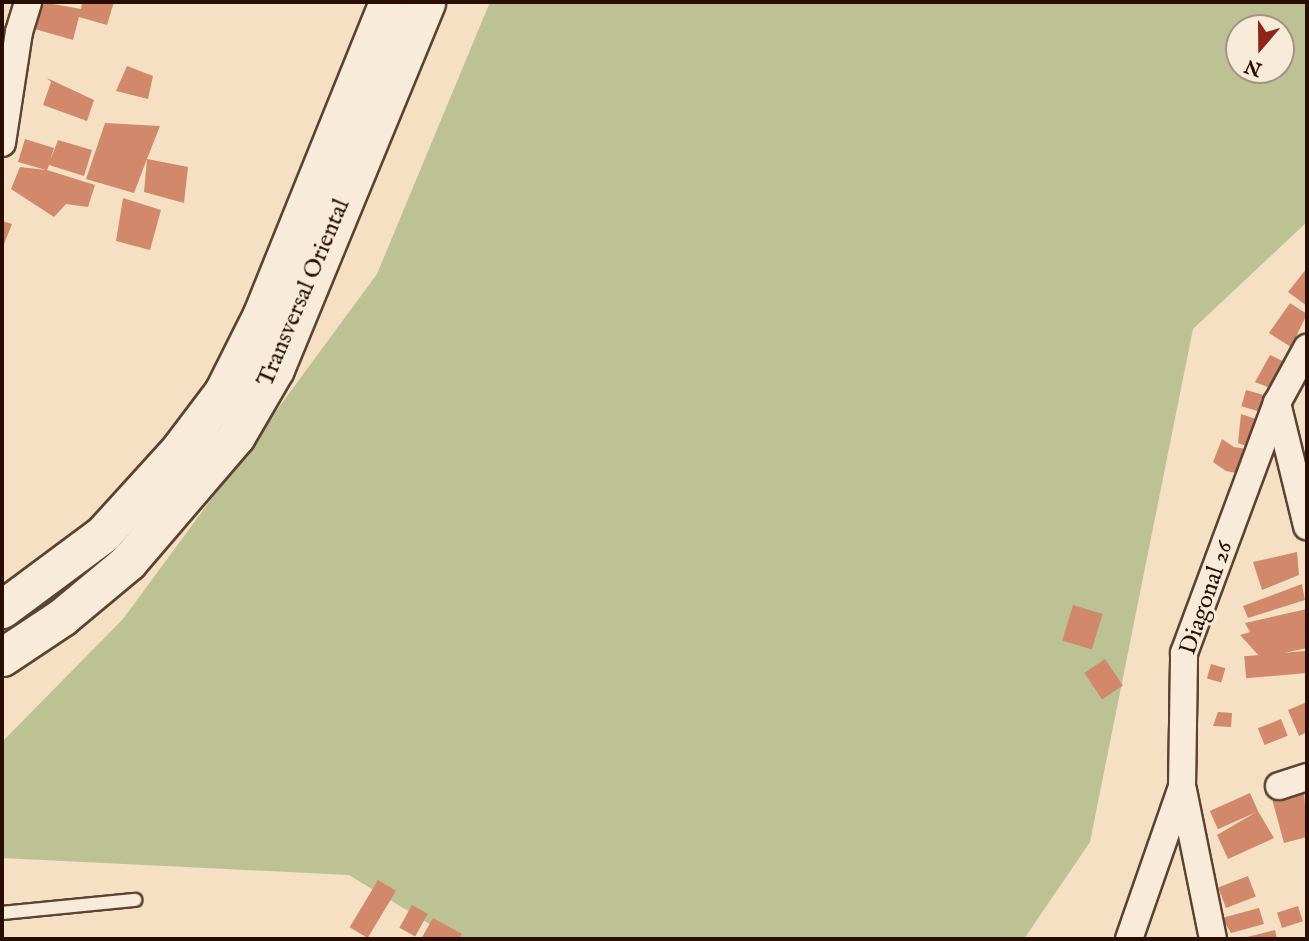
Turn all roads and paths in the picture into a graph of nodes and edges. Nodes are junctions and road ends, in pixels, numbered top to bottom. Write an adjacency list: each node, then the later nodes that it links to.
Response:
1 (28, 2): 4 (street)
2 (388, 2): 8 (main road, Transversal Oriental)
3 (426, 2): 9 (main road, Transversal Oriental)
4 (2, 143)
5 (1307, 348): 6 (street, Diagonal 26)
6 (1277, 403): 7 (street); 12 (street, Diagonal 26)
7 (1307, 526)
8 (2, 609)
9 (2, 657)
10 (1307, 777): 11 (street)
11 (1279, 786)
12 (1182, 787): 15 (street, Diagonal 26); 16 (street)
13 (135, 900): 14 (lane)
14 (2, 914)
15 (1129, 939)
16 (1213, 939)

